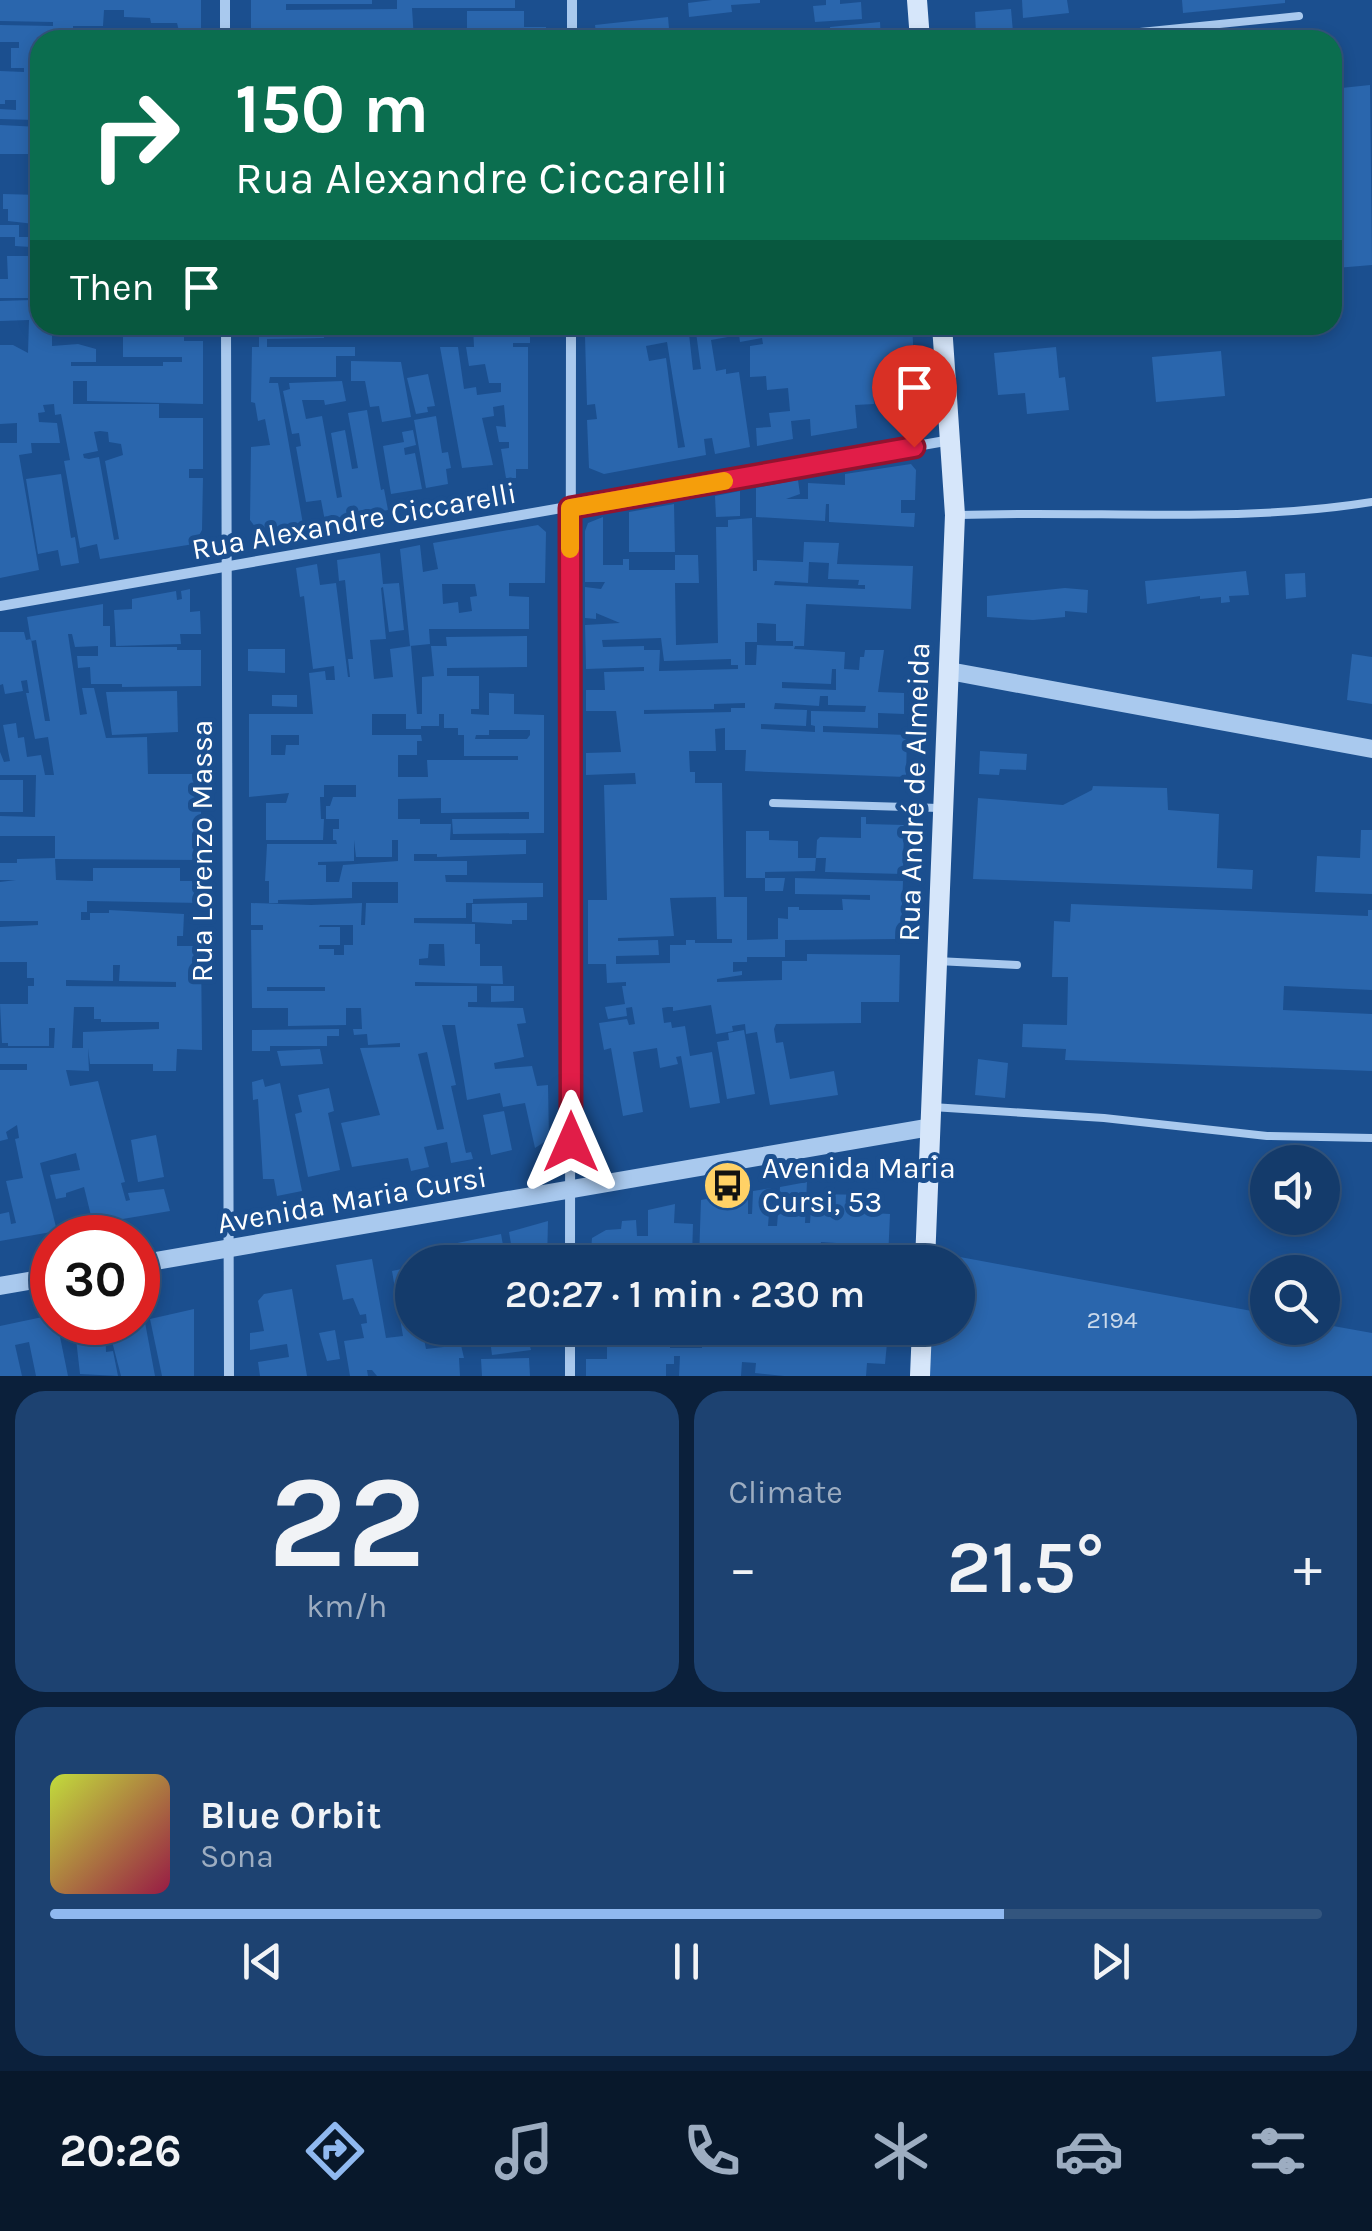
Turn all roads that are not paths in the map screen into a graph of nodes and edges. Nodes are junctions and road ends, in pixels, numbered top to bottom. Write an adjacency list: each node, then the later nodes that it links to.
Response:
1 (225, 0): 5 (street)
2 (572, 0): 6 (street)
3 (917, 0): 7 (main road)
4 (1299, 16): 8 (lane)
5 (225, 30)
6 (572, 30)
7 (919, 30)
8 (1160, 30)
9 (226, 335): 16 (street, Rua Lorenzo Massa)
10 (571, 335): 14 (street)
11 (943, 335): 12 (main road, Rua André de Almeida)
12 (952, 440): 14 (street, Rua Alexandre Ciccarelli); 15 (main road, Rua André de Almeida)
13 (1372, 502): 15 (lane)
14 (570, 508): 16 (street, Rua Alexandre Ciccarelli); 26 (street)
15 (955, 515): 18 (main road, Rua André de Almeida)
16 (226, 569): 17 (street, Rua Alexandre Ciccarelli); 29 (street, Rua Lorenzo Massa)
17 (0, 606)
18 (950, 671): 19 (street); 21 (main road, Rua André de Almeida)
19 (1372, 748)
20 (773, 803): 21 (lane)
21 (944, 808): 22 (main road, Rua André de Almeida)
22 (938, 961): 23 (lane); 24 (main road, Rua André de Almeida)
23 (1017, 965)
24 (931, 1117): 25 (lane); 26 (street, Avenida Maria Cursi); 28 (main road, Rua André de Almeida)
25 (1372, 1138)
26 (570, 1189): 27 (street); 29 (street, Avenida Maria Cursi)
27 (570, 1245)
28 (926, 1245)
29 (230, 1249): 30 (street, Avenida Maria Cursi); 35 (street, Rua Lorenzo Massa)
30 (160, 1260)
31 (30, 1281): 32 (street)
32 (0, 1286)
33 (570, 1345): 36 (street)
34 (921, 1345): 37 (main road)
35 (229, 1376)
36 (570, 1376)
37 (920, 1376)

